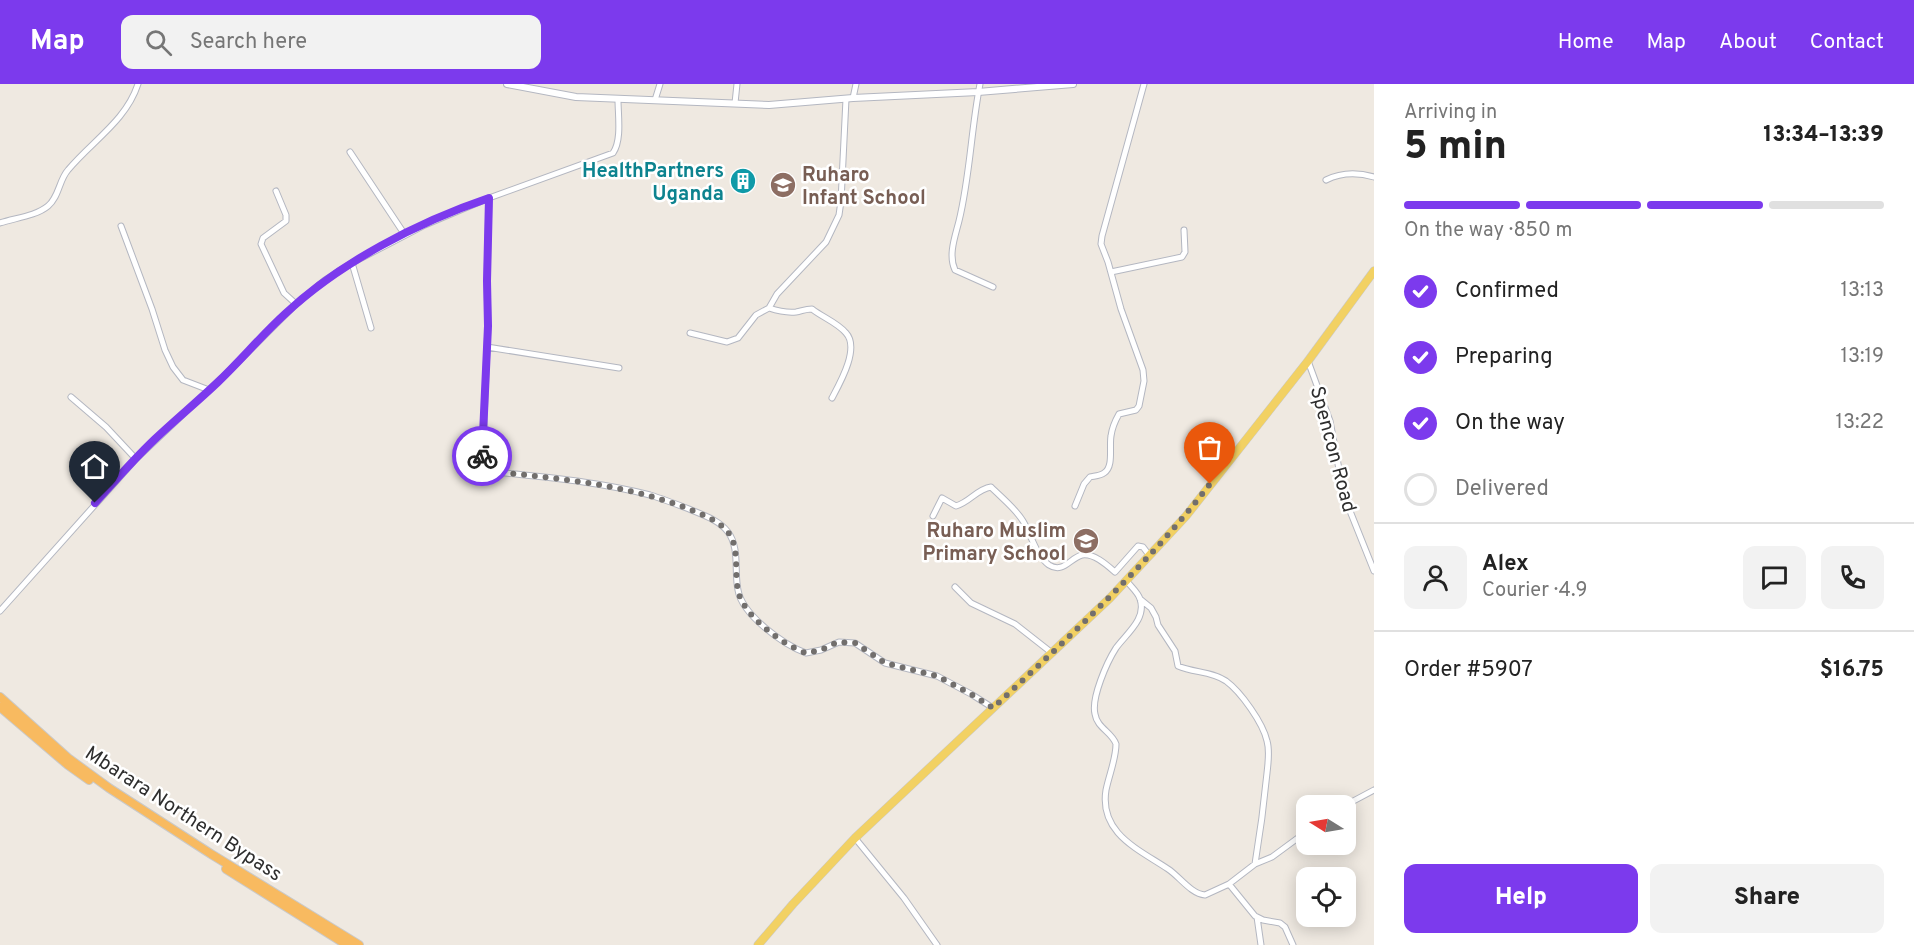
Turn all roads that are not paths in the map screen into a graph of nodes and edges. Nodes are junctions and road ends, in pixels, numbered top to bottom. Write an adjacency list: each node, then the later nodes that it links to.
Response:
1 (138, 84): 19 (street)
2 (507, 84): 11 (street)
3 (660, 84): 12 (street)
4 (737, 84): 13 (street)
5 (856, 84): 10 (street)
6 (980, 84): 9 (street)
7 (1073, 84): 9 (street)
8 (1144, 84): 25 (street)
9 (978, 92): 10 (street); 26 (street)
10 (849, 98): 13 (street); 28 (street)
11 (618, 99): 12 (street); 18 (street)
12 (655, 100): 13 (street)
13 (735, 104)
14 (350, 152): 22 (street)
15 (1374, 177): 16 (street)
16 (1326, 180)
17 (276, 191): 27 (street)
18 (489, 198): 22 (street); 31 (street)
19 (0, 223)
20 (121, 226): 34 (street)
21 (1184, 230): 25 (street)
22 (405, 235): 23 (street)
23 (352, 263): 27 (street); 29 (street)
24 (1374, 271): 32 (main road)
25 (1111, 272): 38 (street)
26 (993, 287)
27 (296, 304): 34 (street)
28 (769, 308): 30 (street); 36 (street)
29 (371, 328)
30 (690, 333)
31 (487, 347): 33 (street); 49 (street)
32 (1308, 361): 40 (main road); 41 (street, Spencon Road)
33 (619, 368)
34 (209, 390): 37 (street)
35 (71, 396): 37 (street)
36 (832, 398)
37 (136, 459): 45 (street)
38 (1075, 506)
39 (933, 516): 40 (street)
40 (1149, 555): 42 (main road)
41 (1374, 571)
42 (1126, 580): 44 (street); 46 (main road)
43 (955, 587): 46 (street)
44 (1140, 599): 54 (street); 55 (street)
45 (0, 611)
46 (1052, 653): 49 (main road)
47 (0, 697): 58 (highway, Mbarara Northern Bypass)
48 (0, 707): 57 (highway)
49 (993, 708): 52 (main road)
50 (1374, 790): 51 (street)
51 (1356, 800)
52 (855, 838): 59 (main road); 60 (street)
53 (1296, 839): 54 (street)
54 (1255, 864): 55 (street)
55 (1229, 884): 56 (street)
56 (1257, 917): 61 (street); 62 (street)
57 (347, 945)
58 (359, 945)
59 (758, 945)
60 (937, 945)
61 (1262, 945)
62 (1293, 945)

